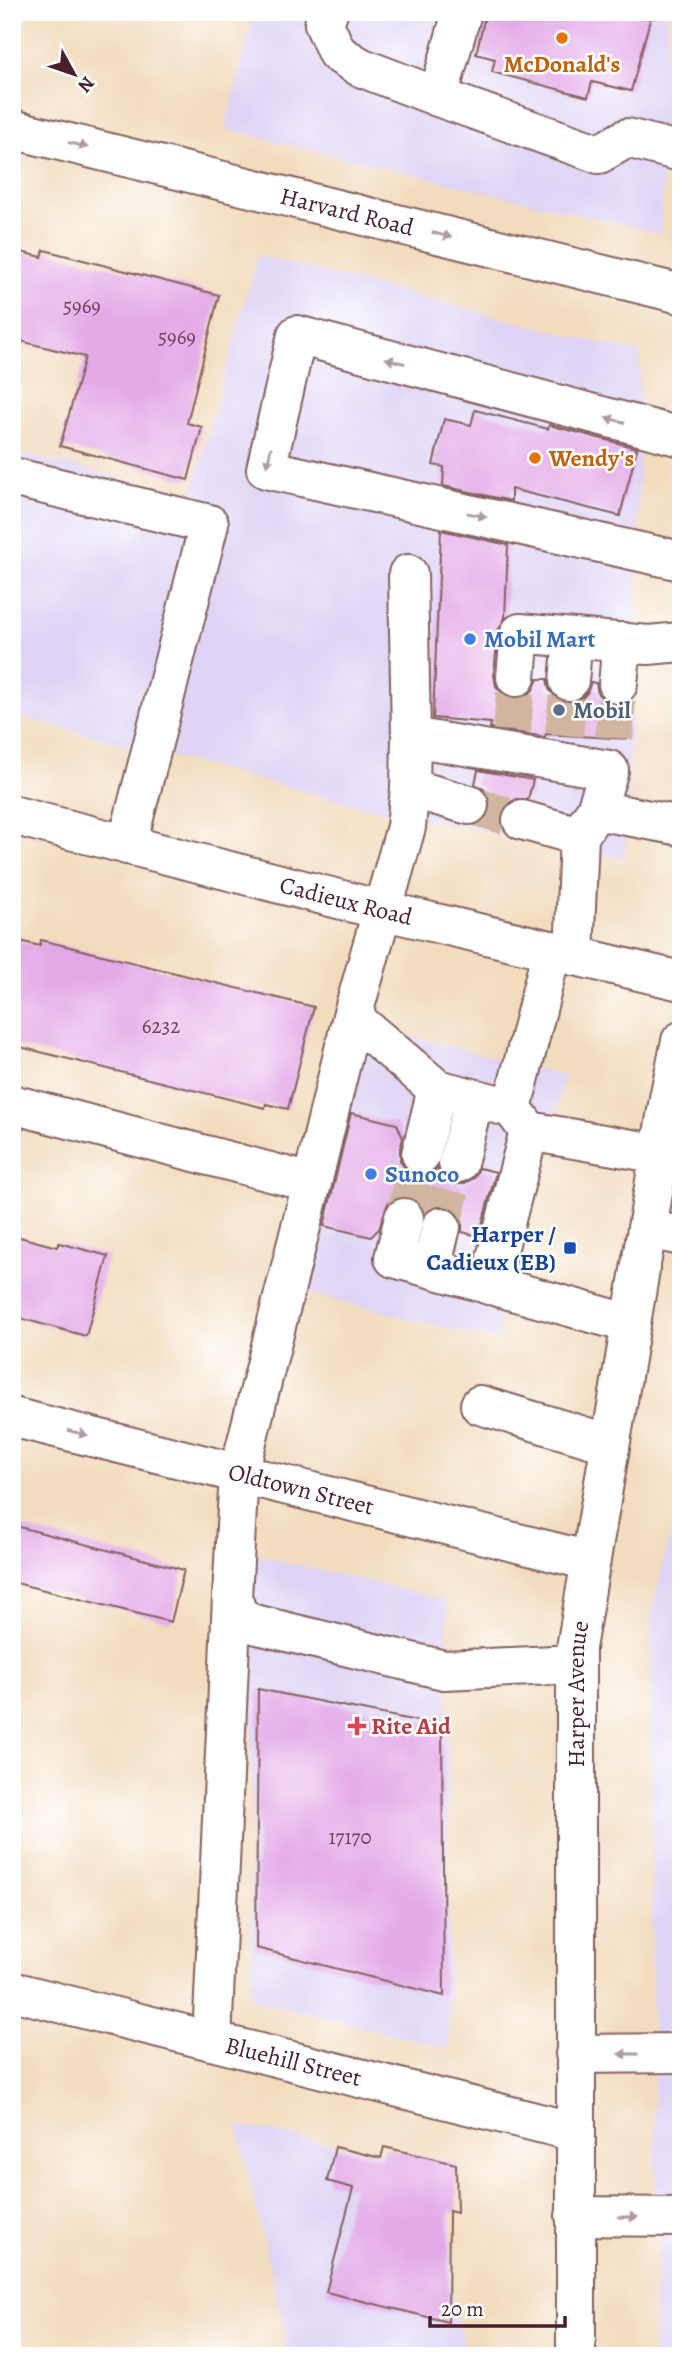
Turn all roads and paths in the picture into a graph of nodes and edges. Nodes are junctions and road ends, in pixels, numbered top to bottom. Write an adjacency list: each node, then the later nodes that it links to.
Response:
1 (328, 12): 3 (street)
2 (462, 12): 3 (street)
3 (438, 97): 5 (street)
4 (12, 129): 6 (street, Harvard Road, one-way to 6)
5 (681, 152)
6 (681, 294)
7 (681, 437): 9 (street, one-way to 9)
8 (12, 477): 24 (street)
9 (681, 561)
10 (408, 574): 17 (street)
11 (573, 638): 12 (street); 14 (street); 15 (street)
12 (622, 642): 13 (street); 16 (street)
13 (681, 642)
14 (516, 677)
15 (569, 681)
16 (618, 684)
17 (411, 737): 18 (street); 22 (street)
18 (410, 789): 19 (street); 25 (street)
19 (469, 805)
20 (12, 815): 24 (street, Cadieux Road)
21 (522, 820): 22 (street)
22 (587, 823): 23 (street); 26 (street)
23 (681, 826)
24 (127, 845): 25 (street, Cadieux Road)
25 (381, 910): 26 (street, Cadieux Road); 28 (street)
26 (563, 953): 27 (street, Cadieux Road); 33 (street)
27 (681, 981)
28 (352, 1017): 30 (street); 37 (street)
29 (681, 1041): 34 (street, Harper Avenue)
30 (437, 1089): 31 (street); 35 (street)
31 (474, 1099): 33 (street); 36 (street)
32 (12, 1104): 37 (street)
33 (520, 1120): 34 (street); 42 (street)
34 (667, 1147): 40 (street, Harper Avenue)
35 (421, 1154)
36 (458, 1163)
37 (312, 1184): 47 (street)
38 (404, 1218): 41 (street)
39 (442, 1227): 41 (street)
40 (664, 1233): 43 (street, Harper Avenue)
41 (431, 1268): 42 (street)
42 (489, 1285): 43 (street)
43 (631, 1324): 46 (street, Harper Avenue)
44 (480, 1405): 46 (street)
45 (12, 1417): 47 (street, Oldtown Street, one-way to 47)
46 (610, 1444): 48 (street, Harper Avenue)
47 (239, 1473): 48 (street, Oldtown Street); 49 (street)
48 (590, 1561): 50 (street, Harper Avenue)
49 (232, 1597): 50 (street); 52 (street)
50 (576, 1664): 54 (street, Harper Avenue)
51 (12, 1991): 52 (street, Bluehill Street)
52 (212, 2041): 55 (street, Bluehill Street)
53 (681, 2053): 54 (street, one-way to 54)
54 (575, 2054): 55 (street, Harper Avenue)
55 (575, 2132): 56 (street, Harper Avenue)
56 (575, 2216): 57 (street, one-way to 57); 58 (street, Harper Avenue)
57 (681, 2217)
58 (576, 2356)

